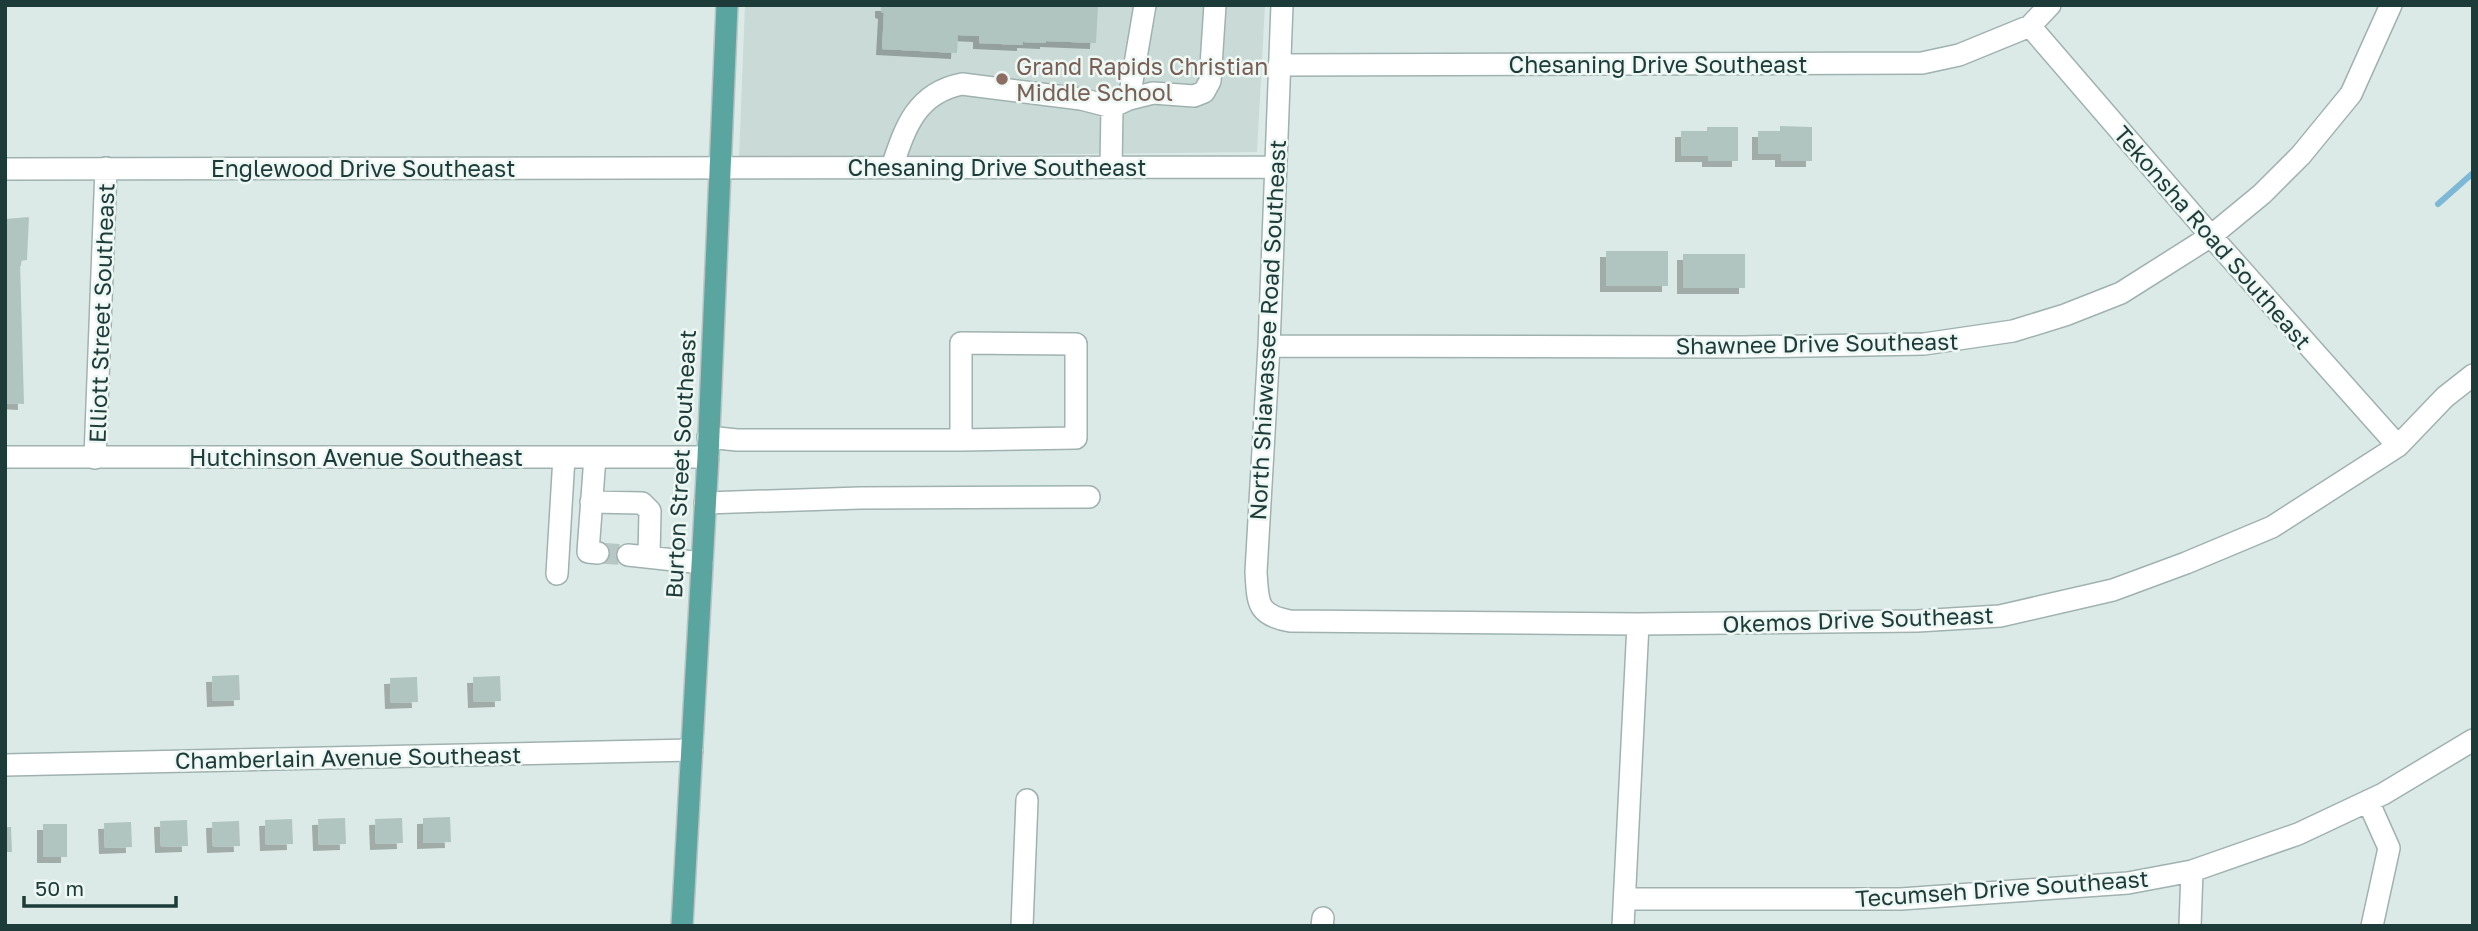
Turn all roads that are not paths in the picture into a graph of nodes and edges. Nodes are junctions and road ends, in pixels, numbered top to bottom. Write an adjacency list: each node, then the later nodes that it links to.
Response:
1 (727, 5): 14 (main road, Burton Street Southeast)
2 (1146, 5): 9 (street)
3 (1215, 5): 9 (street)
4 (1282, 5): 8 (street, North Shiawassee Road Southeast)
5 (2050, 5): 7 (street)
6 (2391, 5): 16 (street, Shawnee Drive Southeast)
7 (2030, 26): 8 (street, Chesaning Drive Southeast); 16 (street, Tekonsha Road Southeast)
8 (1279, 65): 12 (street, North Shiawassee Road Southeast)
9 (1121, 103): 10 (street); 11 (street)
10 (892, 167): 11 (street, Chesaning Drive Southeast); 14 (street, Chesaning Drive Southeast)
11 (1111, 167): 12 (street, Chesaning Drive Southeast)
12 (1275, 167): 17 (street, North Shiawassee Road Southeast)
13 (106, 168): 14 (street, Englewood Drive Southeast); 15 (street, Englewood Drive Southeast); 25 (street, Elliott Street Southeast)
14 (720, 168): 21 (main road, Burton Street Southeast)
15 (5, 169)
16 (2211, 236): 17 (street, Shawnee Drive Southeast); 20 (street, Tekonsha Road Southeast)
17 (1269, 346): 34 (street, North Shiawassee Road Southeast)
18 (2473, 375): 20 (street, Okemos Drive Southeast)
19 (961, 440): 19 (street, Hutchinson Avenue Southeast); 21 (street, Hutchinson Avenue Southeast)
20 (2398, 446): 35 (street, Okemos Drive Southeast)
21 (708, 447): 24 (street, Hutchinson Avenue Southeast); 28 (main road, Burton Street Southeast)
22 (5, 457): 25 (street, Hutchinson Avenue Southeast)
23 (565, 457): 24 (street, Hutchinson Avenue Southeast); 25 (street, Hutchinson Avenue Southeast); 33 (street)
24 (594, 457): 27 (street)
25 (95, 458)
26 (1089, 497): 28 (street)
27 (591, 502): 29 (street); 31 (street)
28 (705, 503): 32 (main road, Burton Street Southeast)
29 (593, 552)
30 (628, 555): 31 (street)
31 (649, 557): 32 (street)
32 (702, 563): 37 (main road, Burton Street Southeast)
33 (557, 574)
34 (1264, 611): 35 (street, Okemos Drive Southeast)
35 (1638, 624): 42 (street)
36 (2473, 740): 40 (street, Tecumseh Drive Southeast)
37 (692, 750): 38 (street, Chamberlain Avenue Southeast); 43 (main road, Burton Street Southeast)
38 (5, 765)
39 (1027, 800): 44 (street)
40 (2368, 801): 41 (street, Tecumseh Drive Southeast); 47 (street)
41 (2192, 871): 42 (street, Tecumseh Drive Southeast); 46 (street)
42 (1626, 899): 45 (street)
43 (682, 926)
44 (1022, 926)
45 (1623, 926)
46 (2190, 926)
47 (2372, 926)

